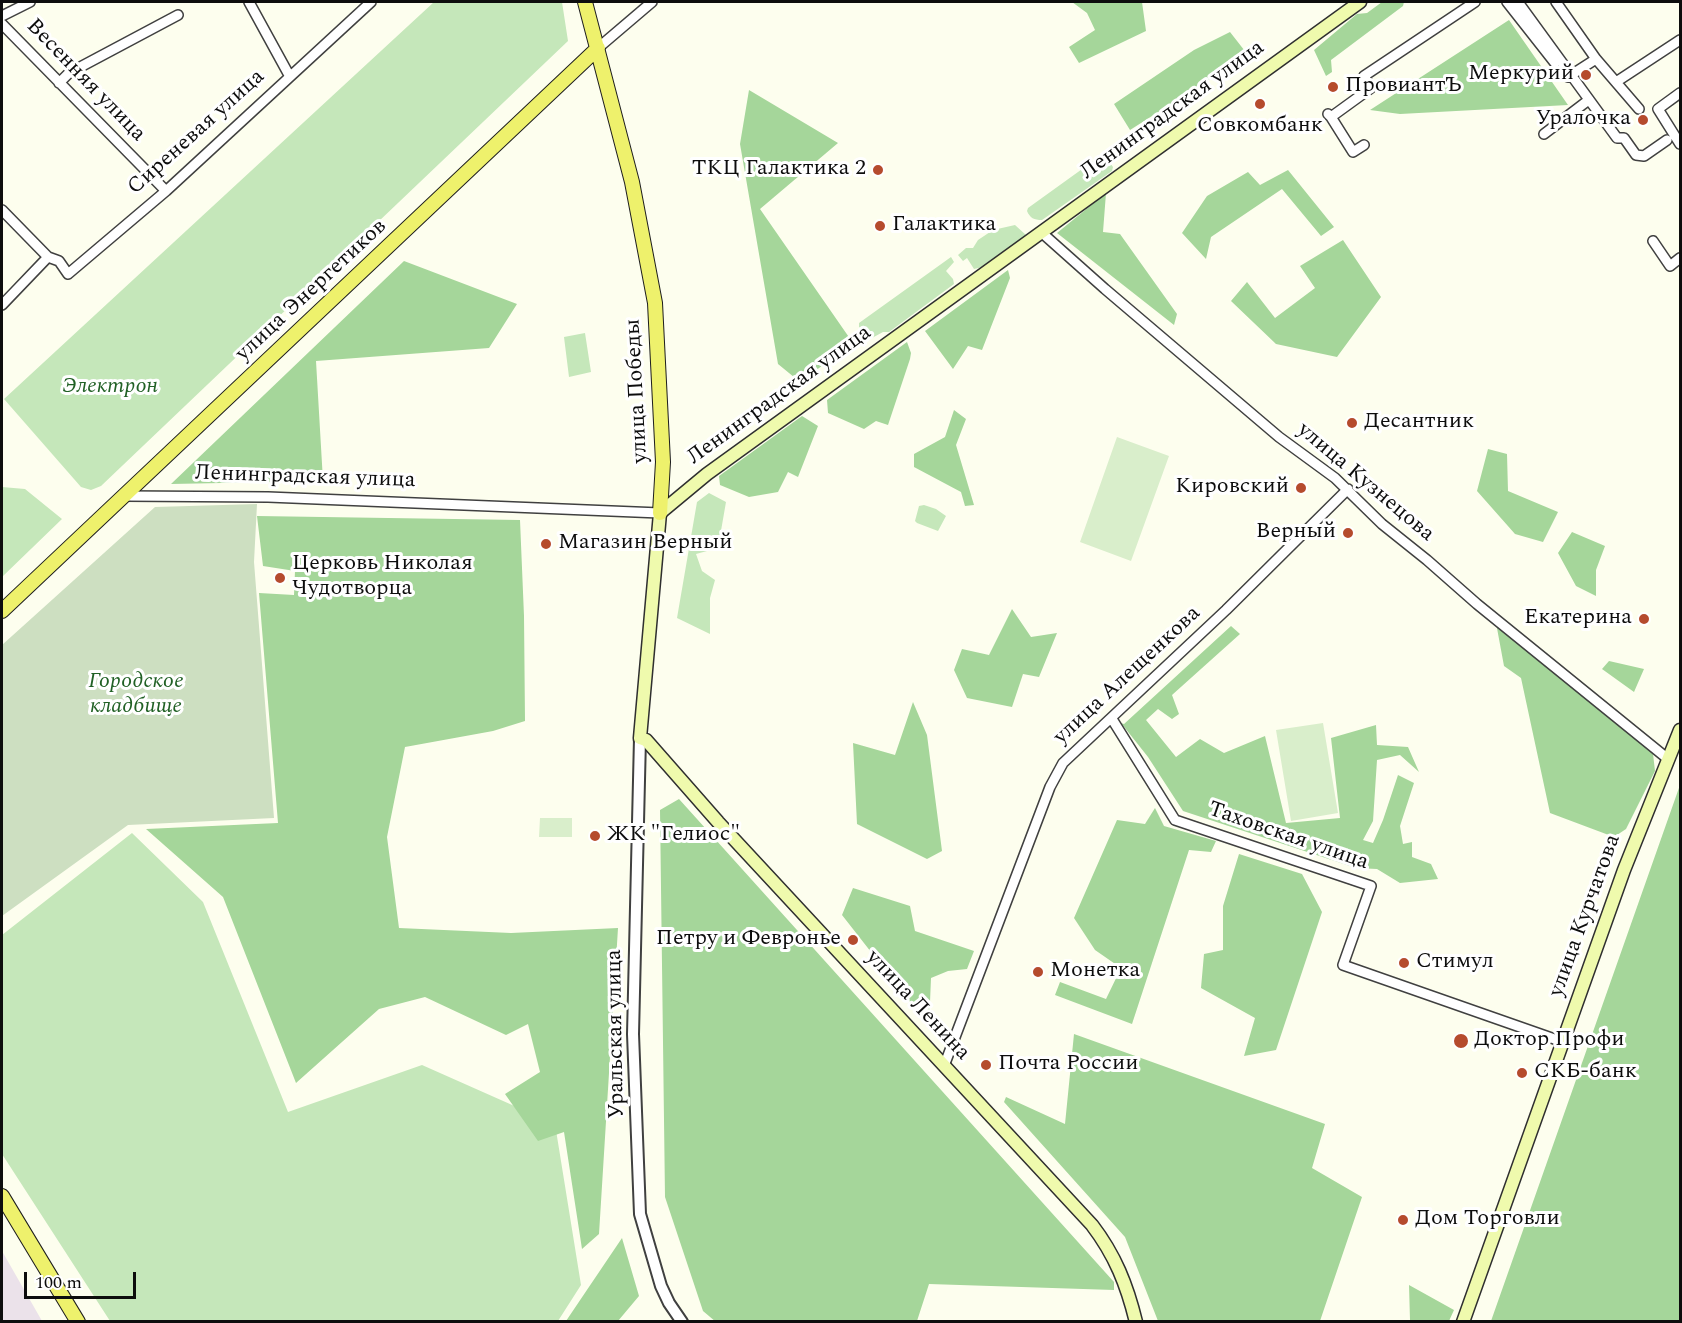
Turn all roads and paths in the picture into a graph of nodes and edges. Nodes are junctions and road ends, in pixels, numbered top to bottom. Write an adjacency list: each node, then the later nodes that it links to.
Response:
1 (30, 2): 12 (street)
2 (249, 2): 17 (street)
3 (370, 2): 17 (street, Сиреневая улица)
4 (585, 2): 15 (main road, улица Победы)
5 (652, 2): 15 (street, улица Энергетиков)
6 (1360, 2): 31 (main road, Ленинградская улица)
7 (1475, 2): 27 (street)
8 (1507, 2): 18 (street)
9 (1518, 2): 18 (street)
10 (1556, 2): 16 (street)
11 (178, 15): 20 (street)
12 (2, 16)
13 (2, 24): 20 (street, Весенняя улица)
14 (1680, 40): 19 (street)
15 (598, 48): 37 (main road, улица Энергетиков); 38 (main road, улица Победы)
16 (1596, 59): 18 (street); 19 (street)
17 (289, 75): 29 (street, Сиреневая улица)
18 (1569, 76): 22 (street); 25 (street)
19 (1616, 82): 23 (street)
20 (59, 83): 29 (street, Весенняя улица)
21 (1680, 93): 26 (street)
22 (1586, 102): 24 (street); 28 (street)
23 (1639, 109)
24 (1544, 134)
25 (1667, 140)
26 (1680, 144)
27 (1364, 145)
28 (1618, 146)
29 (166, 191): 33 (street, Сиреневая улица)
30 (2, 210): 33 (street)
31 (1041, 232): 36 (street, улица Кузнецова); 38 (main road, Ленинградская улица)
32 (1653, 241): 34 (street)
33 (48, 257): 35 (street)
34 (1680, 258)
35 (2, 305)
36 (1348, 489): 40 (street, улица Алещенкова); 43 (street, улица Кузнецова)
37 (125, 496): 38 (street, Ленинградская улица); 39 (main road, улица Энергетиков)
38 (660, 513): 42 (main road, улица Победы)
39 (2, 611)
40 (1112, 719): 44 (street, Таховская улица); 45 (street, улица Алещенкова)
41 (1680, 730): 43 (main road, улица Курчатова)
42 (639, 738): 45 (main road, улица Ленина); 48 (street, Уральская улица)
43 (1668, 759): 44 (main road, улица Курчатова)
44 (1563, 1042): 50 (main road, улица Курчатова)
45 (944, 1066): 49 (main road, улица Ленина)
46 (2, 1196): 47 (main road)
47 (78, 1322)
48 (682, 1322)
49 (1136, 1322)
50 (1463, 1322)

